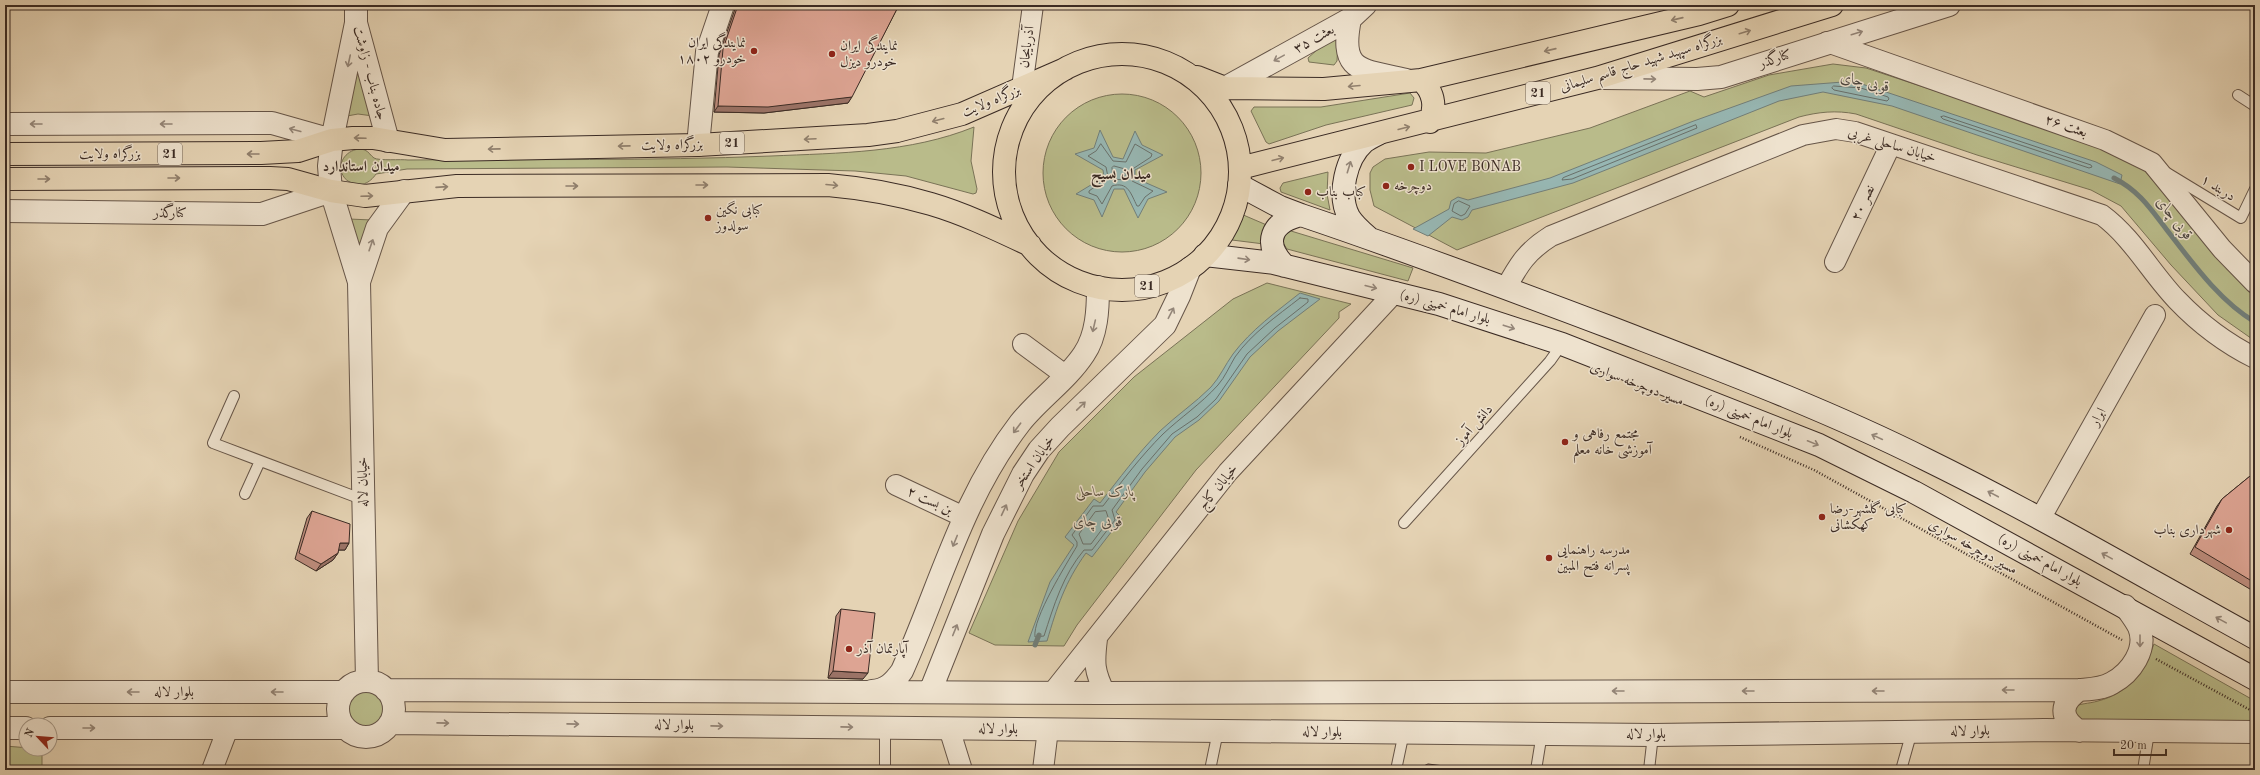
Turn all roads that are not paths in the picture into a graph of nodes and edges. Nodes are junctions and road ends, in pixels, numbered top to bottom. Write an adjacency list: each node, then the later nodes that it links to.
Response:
1 (723, 5): 23 (street)
2 (1033, 5): 13 (street, آذربایجان)
3 (1728, 5): 12 (highway, 21, one-way to 12)
4 (1832, 5): 11 (highway, بزرگراه سپهبد شهید حاج قاسم سلیمانی / 21, one-way to 4)
5 (1949, 5): 8 (street, کنارگذر / 21, one-way to 5)
6 (1358, 12): 12 (street, بعثت ۳۵); 14 (street, بعثت ۳۵, one-way to 14)
7 (356, 14): 20 (street, خیابان لاله, one-way to 20); 21 (street, جاده بناب - زاوشت)
8 (1828, 42): 11 (street, کنارگذر / 21, one-way to 8); 25 (street, بعثت ۲۶)
9 (1065, 69): 10 (highway, 21); 13 (highway, بزرگراه ولایت / 21); 34 (highway, 21)
10 (1190, 75): 14 (highway, 21); 26 (highway, 21)
11 (1597, 78): 17 (highway, بزرگراه سپهبد شهید حاج قاسم سلیمانی / 21)
12 (1416, 81): 14 (highway, 21, one-way to 14); 17 (highway)
13 (1022, 88): 23 (highway, بزرگراه ولایت / 21, one-way to 23)
14 (1225, 88)
15 (2238, 94): 16 (lane)
16 (2255, 106)
17 (1430, 122): 19 (highway, بزرگراه سپهبد شهید حاج قاسم سلیمانی / 21, one-way to 17)
18 (5, 124): 20 (street, 21, one-way to 18)
19 (1378, 134): 26 (highway, بزرگراه سپهبد شهید حاج قاسم سلیمانی / 21, one-way to 19); 33 (street, one-way to 19)
20 (332, 140): 21 (highway, 21, one-way to 20); 24 (highway, بزرگراه ولایت / 21, one-way to 24); 29 (street, خیابان لاله)
21 (388, 141): 23 (highway, بزرگراه ولایت / 21, one-way to 21)
22 (1891, 144): 36 (street, نصر ۲۰); 41 (street, خیابان ساحلی غربی); 46 (street, خیابان ساحلی غربی)
23 (698, 145)
24 (5, 154)
25 (2152, 163): 28 (lane, دربند ۱); 39 (street, بعثت ۲۶)
26 (1239, 177): 32 (street); 35 (highway, 21)
27 (5, 179): 29 (highway, بزرگراه ولایت / 21, one-way to 29)
28 (2255, 189)
29 (331, 191): 30 (highway, 21, one-way to 30); 31 (street, کنارگذر / 21); 38 (street, خیابان لاله)
30 (404, 191): 34 (highway, 21, one-way to 34); 38 (street, خیابان لاله, one-way to 30)
31 (5, 211)
32 (1301, 215): 33 (street); 37 (street)
33 (1369, 238): 41 (street)
34 (1030, 245): 40 (highway, 21)
35 (1197, 261): 37 (street, بلوار امام خمینی (ره), one-way to 37); 40 (highway, 21); 60 (street, خیابان استخر, one-way to 35)
36 (1835, 262)
37 (1285, 266): 42 (street, بلوار امام خمینی (ره), one-way to 42)
38 (359, 282): 52 (street, خیابان لاله)
39 (2255, 284)
40 (1098, 287): 47 (street, one-way to 47)
41 (1506, 288): 54 (street, one-way to 41)
42 (1395, 292): 45 (street, بلوار امام خمینی (ره), one-way to 45); 58 (street, خیابان کاج)
43 (2155, 315): 54 (street, ابرار)
44 (1022, 344): 47 (street)
45 (1562, 344): 55 (lane, دانش آموز); 56 (street, بلوار امام خمینی (ره), one-way to 56)
46 (2255, 358)
47 (1065, 375): 53 (street, one-way to 53)
48 (234, 396): 49 (lane)
49 (260, 461): 51 (lane); 52 (lane)
50 (896, 485): 53 (street, بن بست ۲)
51 (245, 494)
52 (364, 500): 62 (street, خیابان لاله)
53 (964, 517): 59 (street, one-way to 59)
54 (2040, 519): 57 (street, one-way to 54)
55 (1404, 523)
56 (2125, 606): 61 (street, بلوار امام خمینی (ره)); 65 (street, one-way to 65)
57 (2255, 638)
58 (1097, 639): 71 (street, خیابان کاج); 72 (street)
59 (912, 650): 60 (street); 69 (street)
60 (943, 660): 70 (street, خیابان استخر)
61 (2255, 679)
62 (376, 686): 63 (street); 68 (street); 73 (street)
63 (418, 690): 69 (street); 74 (street)
64 (2047, 690): 65 (street); 72 (street, one-way to 72); 84 (street)
65 (2079, 690): 85 (street)
66 (5, 692): 67 (street, بلوار لاله, one-way to 66)
67 (305, 692): 68 (street, بلوار لاله); 79 (street)
68 (344, 692): 80 (street)
69 (855, 692): 70 (street)
70 (930, 692): 71 (street)
71 (1053, 692): 72 (street)
72 (1106, 692)
73 (390, 723): 74 (street, بلوار لاله); 80 (street)
74 (418, 723): 81 (street, بلوار لاله, one-way to 81)
75 (5, 728): 76 (street)
76 (18, 728)
77 (58, 728): 78 (street, one-way to 78)
78 (228, 728): 79 (street); 93 (street)
79 (303, 728): 80 (street)
80 (345, 728)
81 (885, 728): 82 (street, بلوار لاله); 94 (lane)
82 (949, 728): 83 (street, بلوار لاله); 95 (street)
83 (1048, 729): 86 (street, بلوار لاله); 96 (street)
84 (2044, 730): 85 (street, بلوار لاله); 87 (street, بلوار لاله)
85 (2079, 730): 89 (street, بلوار لاله)
86 (1218, 731): 88 (street, بلوار لاله); 97 (lane)
87 (1912, 731): 92 (street, بلوار لاله); 101 (lane)
88 (1404, 732): 91 (street, بلوار لاله); 98 (lane)
89 (2149, 732): 90 (street, بلوار لاله); 102 (lane)
90 (2255, 732)
91 (1542, 734): 92 (street, بلوار لاله); 99 (lane)
92 (1653, 735): 100 (lane)
93 (212, 770)
94 (884, 770)
95 (962, 770)
96 (1043, 770)
97 (1210, 770)
98 (1396, 770)
99 (1536, 770)
100 (1649, 770)
101 (1900, 770)
102 (2143, 770)

